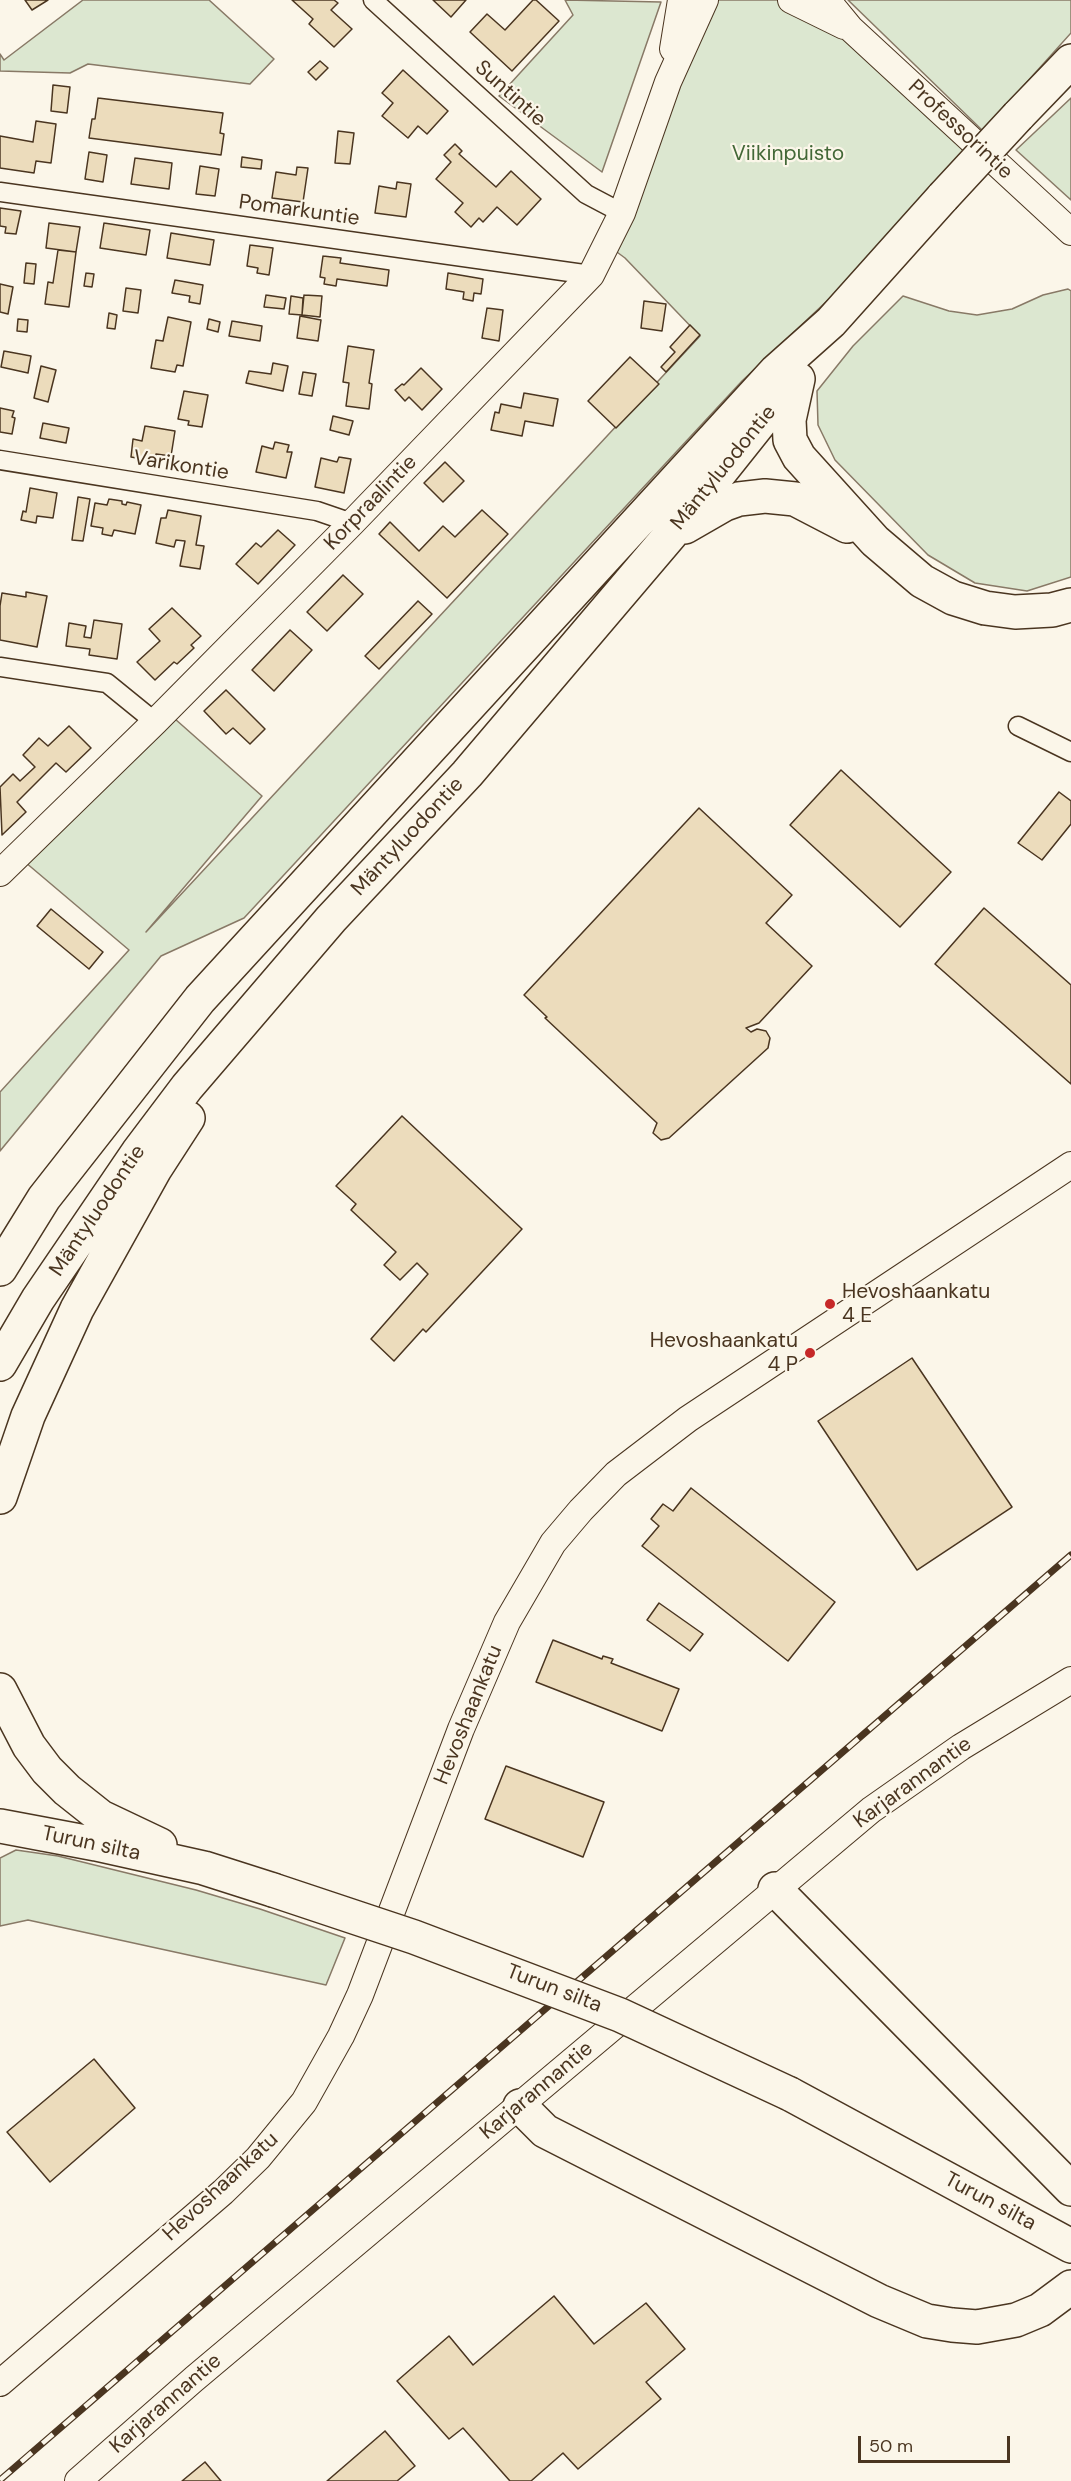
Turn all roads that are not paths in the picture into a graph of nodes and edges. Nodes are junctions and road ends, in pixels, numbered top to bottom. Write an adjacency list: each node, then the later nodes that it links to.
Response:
1 (373, 0): 10 (street, Suntintie)
2 (681, 0): 8 (street, Korpraalintie)
3 (705, 0): 8 (street, Korpraalintie)
4 (791, 0): 6 (street, Professorintie)
5 (827, 0): 6 (street, Professorintie)
6 (850, 28): 11 (street, Professorintie)
7 (1071, 61): 13 (highway, Mäntyluodontie, bridge)
8 (668, 82): 10 (street, Korpraalintie)
9 (0, 192): 12 (street, Pomarkuntie)
10 (621, 213): 12 (street, Korpraalintie)
11 (1071, 232)
12 (591, 275): 16 (street, Korpraalintie)
13 (831, 322): 14 (highway, Mäntyluodontie); 27 (highway, Mäntyluodontie)
14 (800, 373): 17 (highway, Mäntyluodontie); 18 (highway)
15 (0, 460): 16 (street, Varikontie)
16 (352, 523): 21 (street, Korpraalintie)
17 (671, 534): 18 (highway); 25 (highway, Mäntyluodontie)
18 (875, 541): 19 (highway)
19 (1071, 605)
20 (0, 667): 21 (street)
21 (155, 722): 24 (street, Korpraalintie)
22 (1018, 726): 23 (street)
23 (1071, 752)
24 (0, 873)
25 (219, 1048): 28 (highway, Mäntyluodontie); 29 (highway)
26 (1071, 1165): 41 (street, Hevoshaankatu)
27 (0, 1269)
28 (0, 1364)
29 (0, 1497)
30 (1071, 1680): 36 (street, Karjarannantie)
31 (0, 1690): 35 (highway)
32 (0, 1826): 33 (highway, Turun silta)
33 (41, 1833): 34 (highway); 35 (highway, Turun silta)
34 (0, 1841)
35 (204, 1868): 39 (highway, Turun silta, bridge)
36 (776, 1889): 37 (street, Karjarannantie); 38 (highway)
37 (520, 2106): 40 (highway); 42 (street, Karjarannantie)
38 (1071, 2189)
39 (1071, 2246)
40 (1071, 2286)
41 (0, 2383)
42 (78, 2481)

